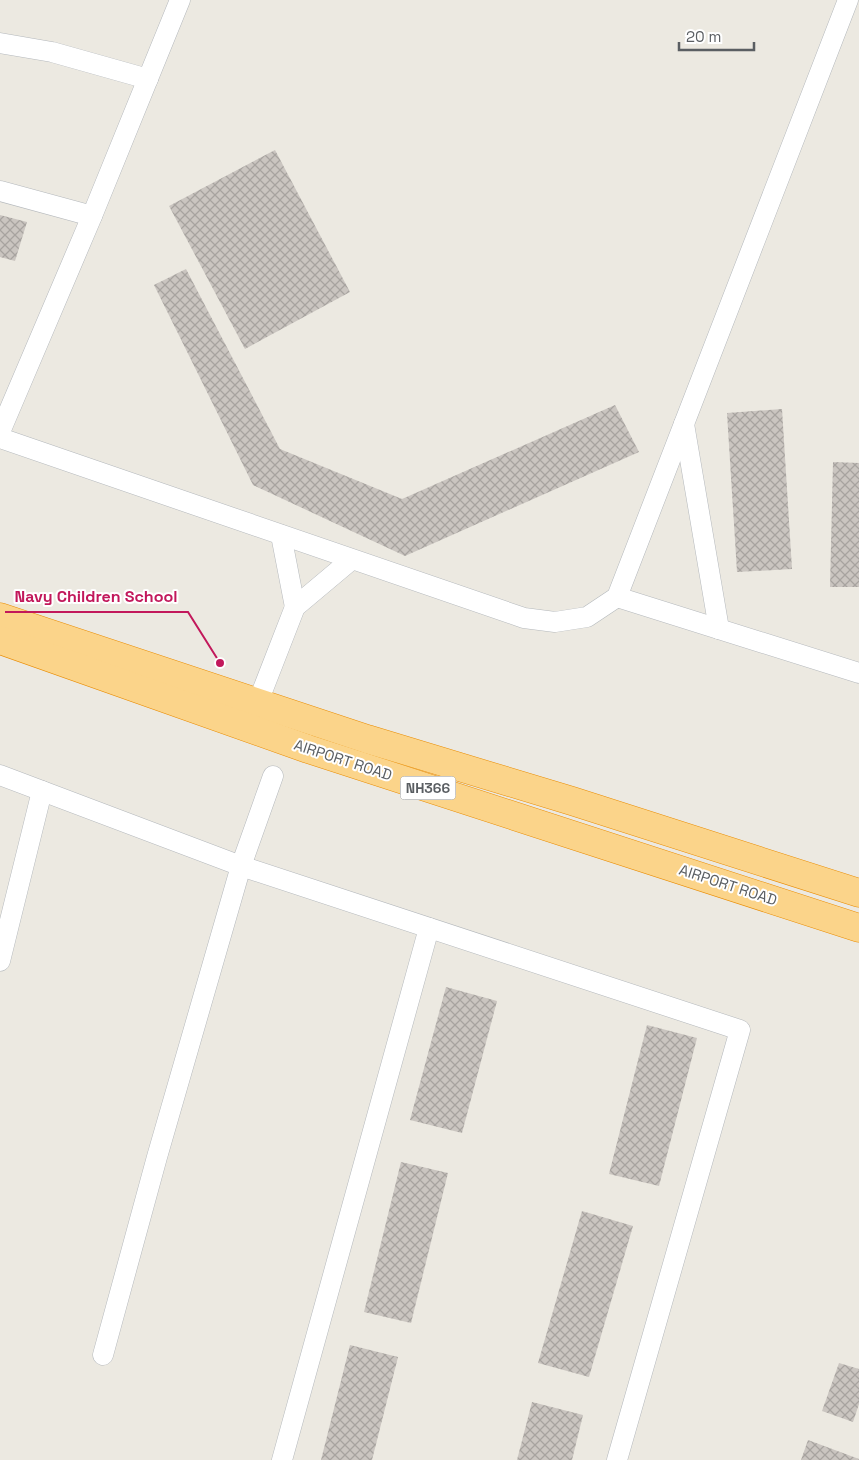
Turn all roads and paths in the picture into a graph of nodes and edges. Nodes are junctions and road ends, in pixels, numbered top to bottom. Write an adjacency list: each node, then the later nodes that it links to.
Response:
1 (180, 0): 4 (street)
2 (848, 0): 7 (street)
3 (0, 43): 4 (street)
4 (148, 79): 6 (street)
5 (0, 191): 6 (street)
6 (92, 216): 8 (street)
7 (684, 424): 12 (street); 15 (street)
8 (0, 432)
9 (0, 438): 10 (street)
10 (281, 535): 11 (street); 13 (street)
11 (351, 560): 12 (street); 13 (street)
12 (617, 597): 15 (street)
13 (295, 607): 18 (street)
14 (0, 617): 18 (highway, AIRPORT ROAD / NH366)
15 (719, 629): 17 (street)
16 (0, 640): 25 (highway, AIRPORT ROAD / NH366)
17 (859, 673)
18 (258, 702): 23 (highway, AIRPORT ROAD / NH366)
19 (0, 775): 21 (street)
20 (273, 776): 22 (street)
21 (42, 791): 22 (street); 26 (street)
22 (241, 866): 24 (street); 27 (street)
23 (859, 893)
24 (429, 928): 28 (street); 29 (street)
25 (859, 928)
26 (0, 961)
27 (103, 1355)
28 (282, 1460)
29 (617, 1460)

